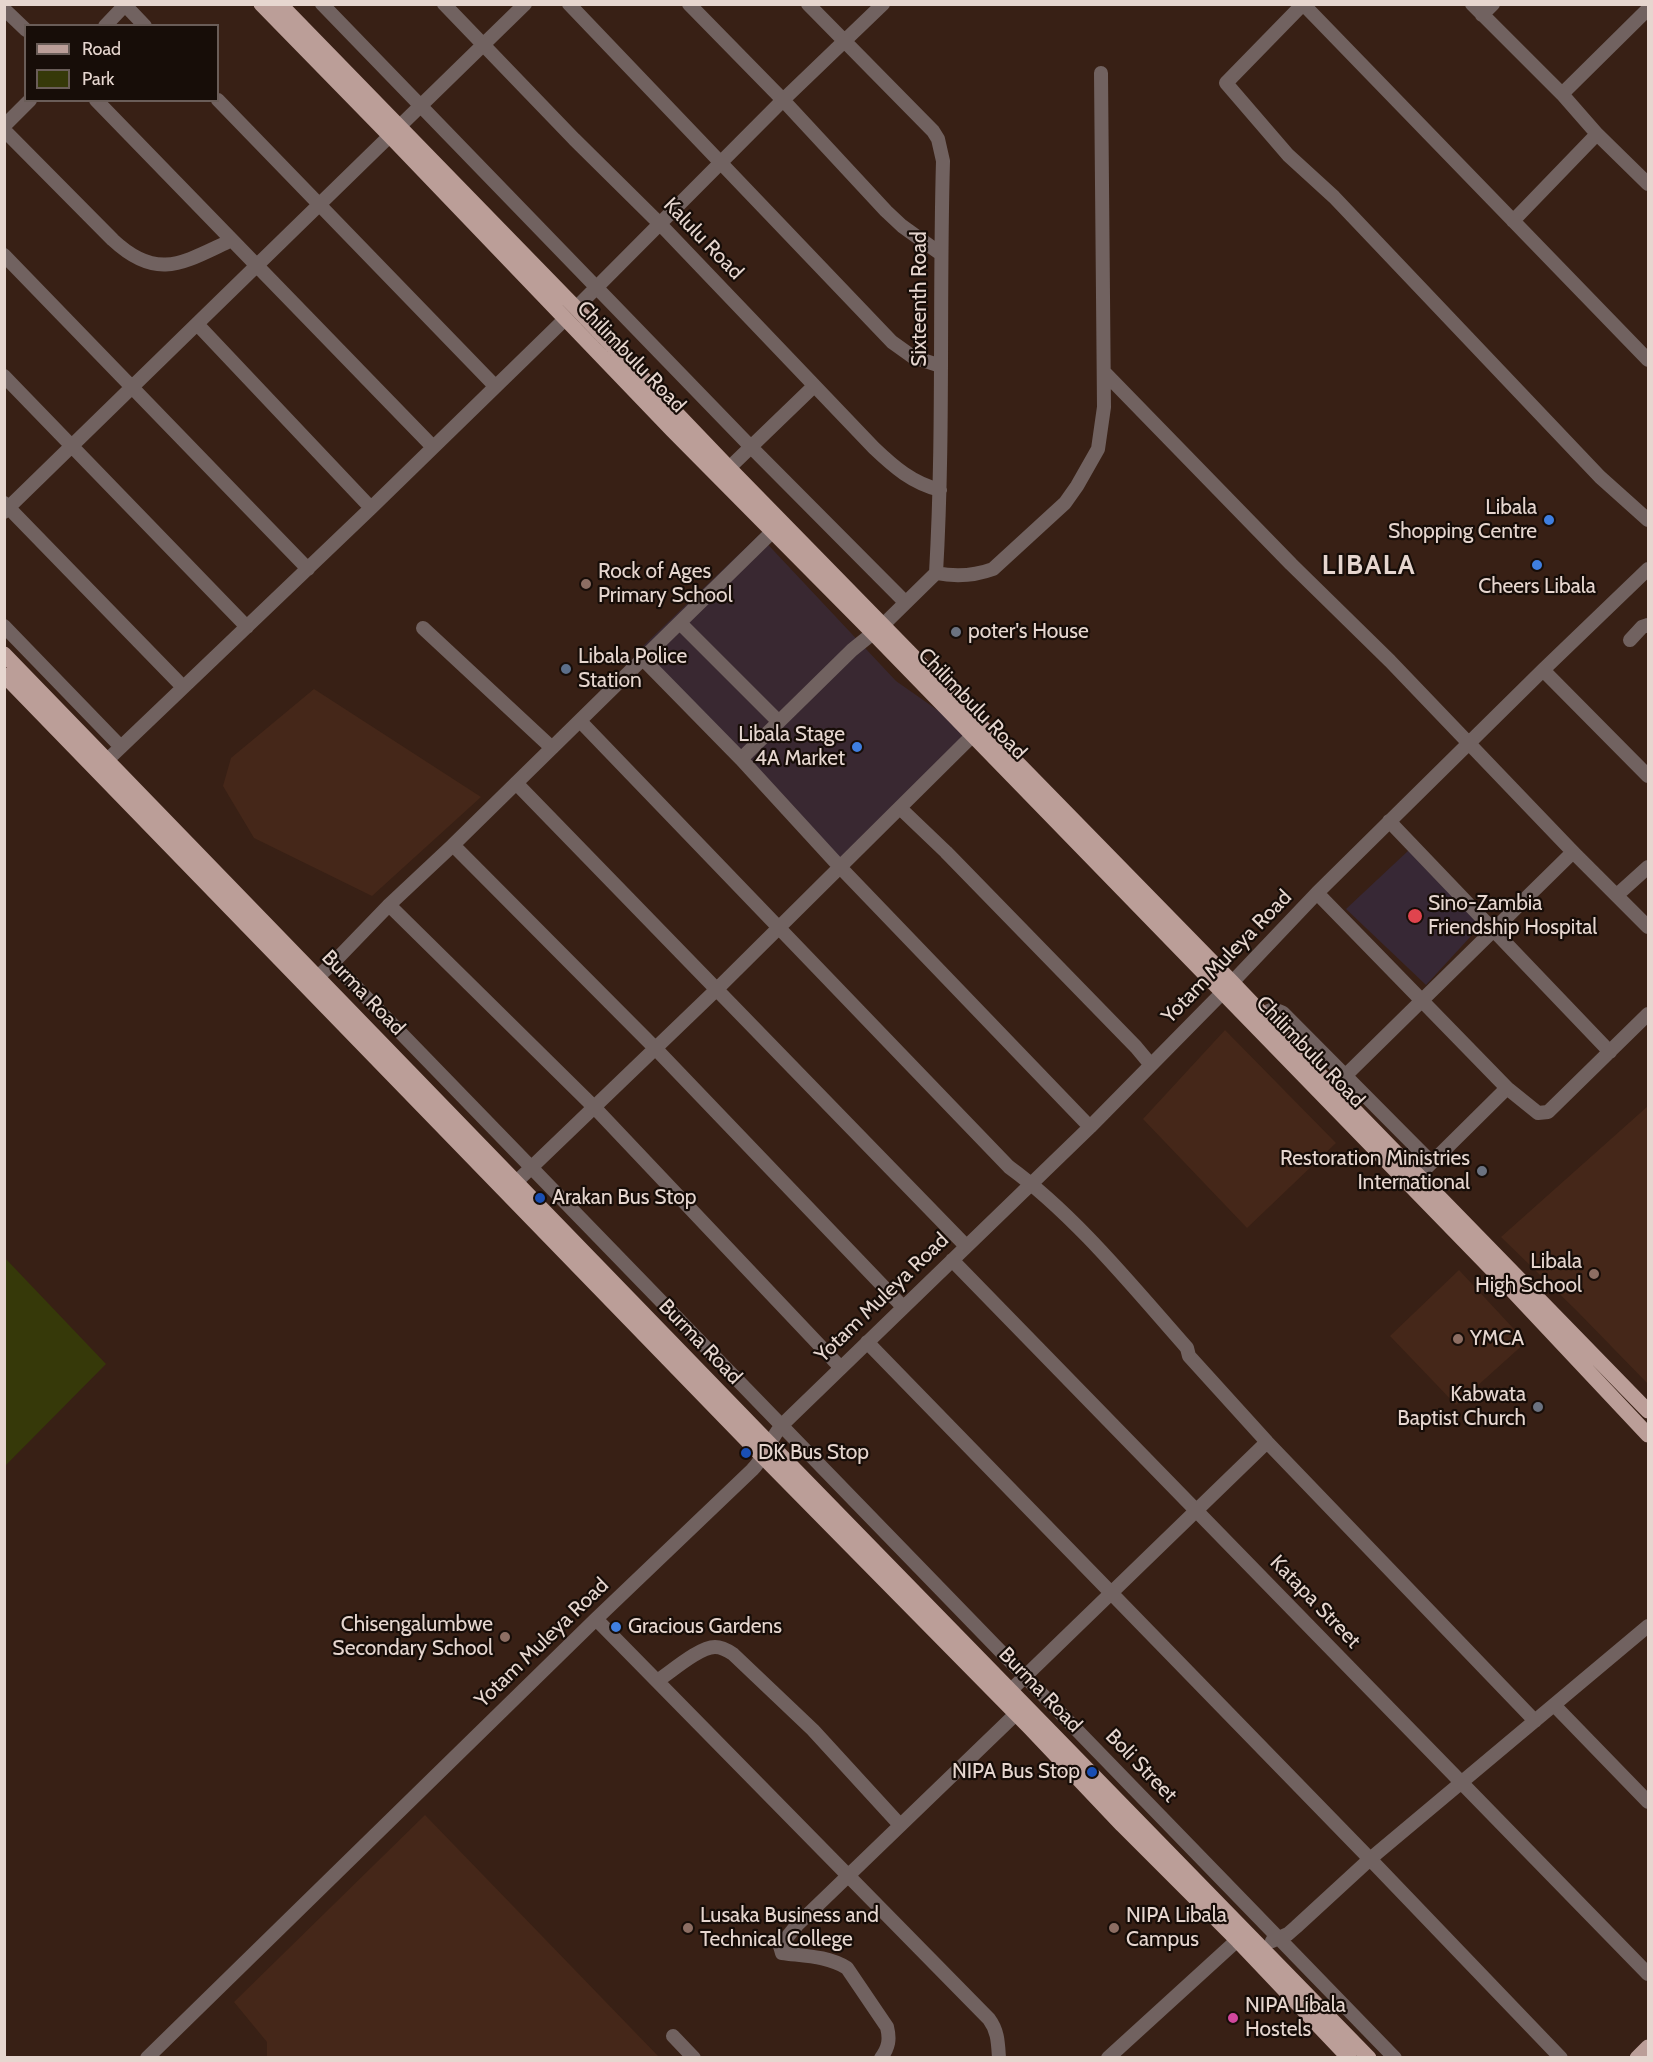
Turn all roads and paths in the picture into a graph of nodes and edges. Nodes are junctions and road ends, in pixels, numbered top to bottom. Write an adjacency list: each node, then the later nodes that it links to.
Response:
1 (261, 4): 29 (main road, Chilimbulu Road)
2 (280, 4): 29 (main road, Chilimbulu Road)
3 (322, 4): 27 (street)
4 (444, 4): 20 (street, Kalulu Road)
5 (525, 4): 20 (street)
6 (569, 4): 31 (street)
7 (689, 4): 23 (street)
8 (808, 4): 19 (street, Sixteenth Road)
9 (883, 4): 19 (street)
10 (1472, 4): 15 (street)
11 (1493, 4): 15 (street)
12 (125, 5): 16 (street); 17 (street)
13 (4, 9): 18 (street)
14 (1648, 9): 22 (street)
15 (1482, 15): 22 (street)
16 (107, 24)
17 (143, 24)
18 (24, 28)
19 (845, 42): 23 (street); 37 (street, Sixteenth Road)
20 (483, 47): 27 (street); 35 (street, Kalulu Road)
21 (1101, 73): 46 (street)
22 (1562, 94): 30 (street)
23 (783, 100): 31 (street); 37 (street)
24 (219, 101): 33 (street)
25 (28, 102): 28 (street)
26 (98, 102): 36 (street)
27 (421, 106): 29 (street); 40 (street)
28 (4, 128): 36 (street)
29 (395, 131): 33 (street); 41 (main road, Chilimbulu Road); 42 (main road, Chilimbulu Road)
30 (1597, 134): 32 (street); 34 (street)
31 (721, 164): 35 (street); 45 (street)
32 (1646, 175)
33 (319, 205): 39 (street); 48 (street)
34 (1513, 221): 44 (street); 58 (street)
35 (660, 224): 40 (street); 49 (street, Kalulu Road)
36 (232, 240): 39 (street)
37 (941, 254): 45 (street, Sixteenth Road)
38 (4, 255): 50 (street)
39 (257, 265): 43 (street); 52 (street)
40 (596, 287): 41 (street); 53 (street)
41 (576, 308): 54 (main road, Chilimbulu Road)
42 (565, 319): 48 (street); 59 (main road, Chilimbulu Road)
43 (197, 324): 50 (street); 57 (street)
44 (1648, 360)
45 (941, 366): 55 (street, Sixteenth Road)
46 (1104, 372): 62 (street); 79 (street)
47 (4, 376): 51 (street)
48 (495, 386): 52 (street)
49 (814, 386): 53 (street); 55 (street, Kalulu Road)
50 (132, 387): 51 (street); 60 (street)
51 (72, 446): 56 (street); 67 (street)
52 (433, 447): 57 (street)
53 (751, 447): 54 (street); 63 (street)
54 (729, 468): 69 (main road, Chilimbulu Road)
55 (940, 490): 62 (street, Sixteenth Road)
56 (6, 508): 75 (street)
57 (371, 508): 60 (street)
58 (1648, 520)
59 (773, 531): 64 (street); 69 (main road, Chilimbulu Road)
60 (308, 569): 67 (street)
61 (1648, 569): 73 (street, Yotam Muleya Road)
62 (936, 573): 63 (street)
63 (905, 602): 69 (street)
64 (680, 623): 72 (street); 77 (street)
65 (1648, 625): 70 (street)
66 (4, 626): 80 (street)
67 (247, 627): 75 (street)
68 (423, 628): 81 (street)
69 (878, 629): 77 (street); 78 (main road, Chilimbulu Road); 101 (main road, Chilimbulu Road)
70 (1630, 640)
71 (4, 654): 82 (main road, Burma Road)
72 (643, 660): 76 (street); 83 (street)
73 (1543, 670): 79 (street, Yotam Muleya Road); 85 (street)
74 (4, 675): 84 (main road, Burma Road)
75 (183, 687): 80 (street)
76 (580, 721): 81 (street); 97 (street)
77 (778, 721): 83 (street)
78 (973, 735): 87 (street); 101 (main road, Chilimbulu Road)
79 (1468, 743): 88 (street, Yotam Muleya Road); 90 (street)
80 (121, 747): 82 (street)
81 (552, 748): 86 (street)
82 (108, 759): 84 (street); 100 (main road, Burma Road)
83 (741, 759): 91 (street)
84 (96, 771): 100 (main road, Burma Road)
85 (1648, 776)
86 (516, 783): 89 (street); 102 (street)
87 (900, 808): 91 (street); 108 (street)
88 (1389, 821): 93 (street, Yotam Muleya Road); 98 (street)
89 (453, 845): 95 (street); 106 (street)
90 (1573, 852): 94 (street); 98 (street)
91 (840, 867): 97 (street); 113 (street)
92 (1648, 867): 94 (street)
93 (1317, 893): 101 (street, Yotam Muleya Road); 103 (street)
94 (1617, 895): 96 (street)
95 (388, 905): 99 (street); 112 (street)
96 (1648, 927)
97 (779, 928): 102 (street); 117 (street)
98 (1493, 930): 103 (street); 107 (street)
99 (333, 963): 100 (street); 115 (street, Boli Street)
100 (313, 982): 118 (main road, Burma Road)
101 (1227, 987): 105 (main road, Chilimbulu Road); 108 (street, Yotam Muleya Road); 111 (main road, Chilimbulu Road)
102 (716, 990): 106 (street); 119 (street)
103 (1422, 999): 109 (street); 110 (street)
104 (1648, 1014): 107 (street)
105 (1263, 1015): 109 (street); 111 (main road, Chilimbulu Road)
106 (655, 1048): 112 (street); 121 (street)
107 (1610, 1052): 110 (street)
108 (1151, 1065): 113 (street, Yotam Muleya Road)
109 (1345, 1076): 111 (street); 114 (street)
110 (1507, 1088): 114 (street)
111 (1327, 1091): 116 (main road, Chilimbulu Road)
112 (595, 1108): 115 (street); 123 (street)
113 (1089, 1127): 117 (street, Yotam Muleya Road)
114 (1431, 1162): 116 (street)
115 (532, 1168): 118 (street); 125 (street, Boli Street)
116 (1413, 1180): 124 (main road, Chilimbulu Road); 126 (main road, Chilimbulu Road)
117 (1031, 1182): 119 (street, Yotam Muleya Road); 127 (street)
118 (511, 1187): 128 (main road, Burma Road)
119 (966, 1246): 120 (street, Yotam Muleya Road)
120 (952, 1260): 121 (street, Yotam Muleya Road); 129 (street, Katapa Street)
121 (903, 1307): 122 (street, Yotam Muleya Road)
122 (867, 1342): 123 (street, Yotam Muleya Road); 130 (street)
123 (841, 1368): 125 (street, Yotam Muleya Road)
124 (1648, 1411)
125 (782, 1425): 128 (street, Yotam Muleya Road); 133 (street, Boli Street)
126 (1648, 1436)
127 (1267, 1442): 129 (street); 138 (street)
128 (766, 1450): 131 (street, Yotam Muleya Road); 135 (main road, Burma Road); 137 (main road, Burma Road)
129 (1197, 1511): 130 (street); 139 (street, Katapa Street)
130 (1111, 1593): 133 (street); 142 (street)
131 (596, 1619): 134 (street); 150 (street, Yotam Muleya Road)
132 (1648, 1626): 136 (street)
133 (1026, 1676): 135 (street); 145 (street, Boli Street)
134 (657, 1681): 141 (street); 143 (street)
135 (1011, 1690): 137 (main road, Burma Road)
136 (1554, 1705): 138 (street); 140 (street)
137 (1021, 1710): 141 (street); 144 (main road, Burma Road)
138 (1534, 1721): 139 (street)
139 (1461, 1783): 142 (street); 147 (street, Katapa Street)
140 (1648, 1802)
141 (900, 1825): 143 (street)
142 (1370, 1859): 145 (street); 158 (street)
143 (848, 1876): 152 (street); 153 (street)
144 (1242, 1936): 146 (main road, Burma Road); 154 (street); 155 (main road, Burma Road)
145 (1279, 1938): 146 (street); 157 (street, Boli Street)
146 (1262, 1946): 156 (main road, Burma Road)
147 (1648, 1974)
148 (673, 2036): 151 (street)
149 (1648, 2047): 159 (main road)
150 (147, 2058)
151 (694, 2058)
152 (881, 2058)
153 (999, 2058)
154 (1108, 2058)
155 (1349, 2058)
156 (1369, 2058)
157 (1395, 2058)
158 (1561, 2058)
159 (1637, 2058)

